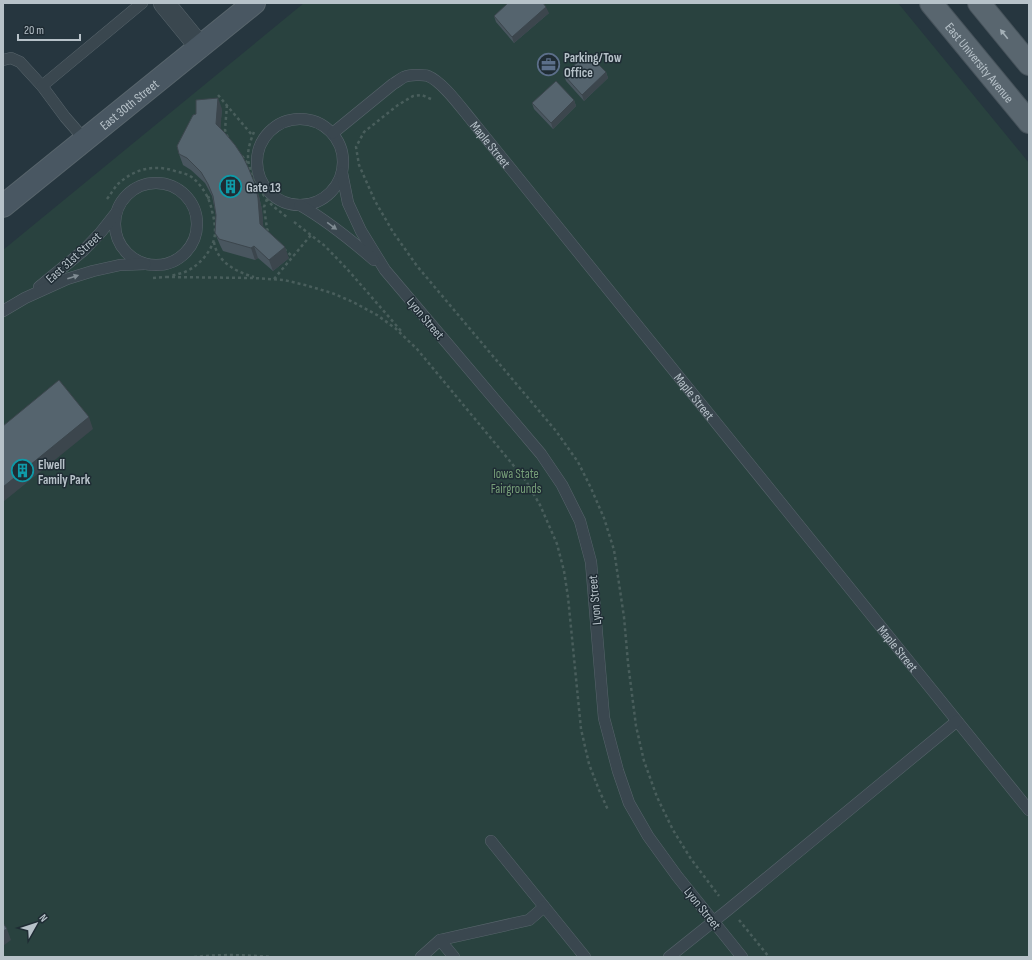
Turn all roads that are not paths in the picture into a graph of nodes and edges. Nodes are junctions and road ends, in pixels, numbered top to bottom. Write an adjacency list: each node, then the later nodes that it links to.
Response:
1 (142, 3): 9 (lane)
2 (164, 3): 6 (street)
3 (254, 3): 6 (main road, East 30th Street)
4 (931, 3): 10 (main road, East University Avenue)
5 (979, 3): 8 (main road, one-way to 5)
6 (200, 47): 12 (main road, East 30th Street)
7 (3, 60): 9 (lane)
8 (1029, 64)
9 (42, 86): 12 (lane)
10 (1029, 122)
11 (333, 133): 13 (lane); 15 (lane); 21 (lane, Maple Street)
12 (85, 140): 14 (main road, East 30th Street)
13 (342, 173): 15 (lane); 18 (lane)
14 (3, 205)
15 (300, 205): 18 (lane, one-way to 18)
16 (117, 212): 17 (lane, East 31st Street); 17 (lane, East 31st Street); 19 (lane, East 31st Street)
17 (148, 264): 19 (lane, East 31st Street, one-way to 17)
18 (385, 270): 25 (lane, Lyon Street)
19 (25, 298): 20 (lane, East 31st Street)
20 (3, 312)
21 (957, 721): 22 (lane, Maple Street); 25 (lane)
22 (1029, 810)
23 (491, 841): 24 (lane)
24 (544, 907): 26 (lane); 29 (lane)
25 (714, 922): 30 (lane); 31 (lane, Lyon Street)
26 (440, 940): 27 (lane); 28 (lane)
27 (421, 957)
28 (454, 957)
29 (585, 957)
30 (669, 957)
31 (742, 957)

